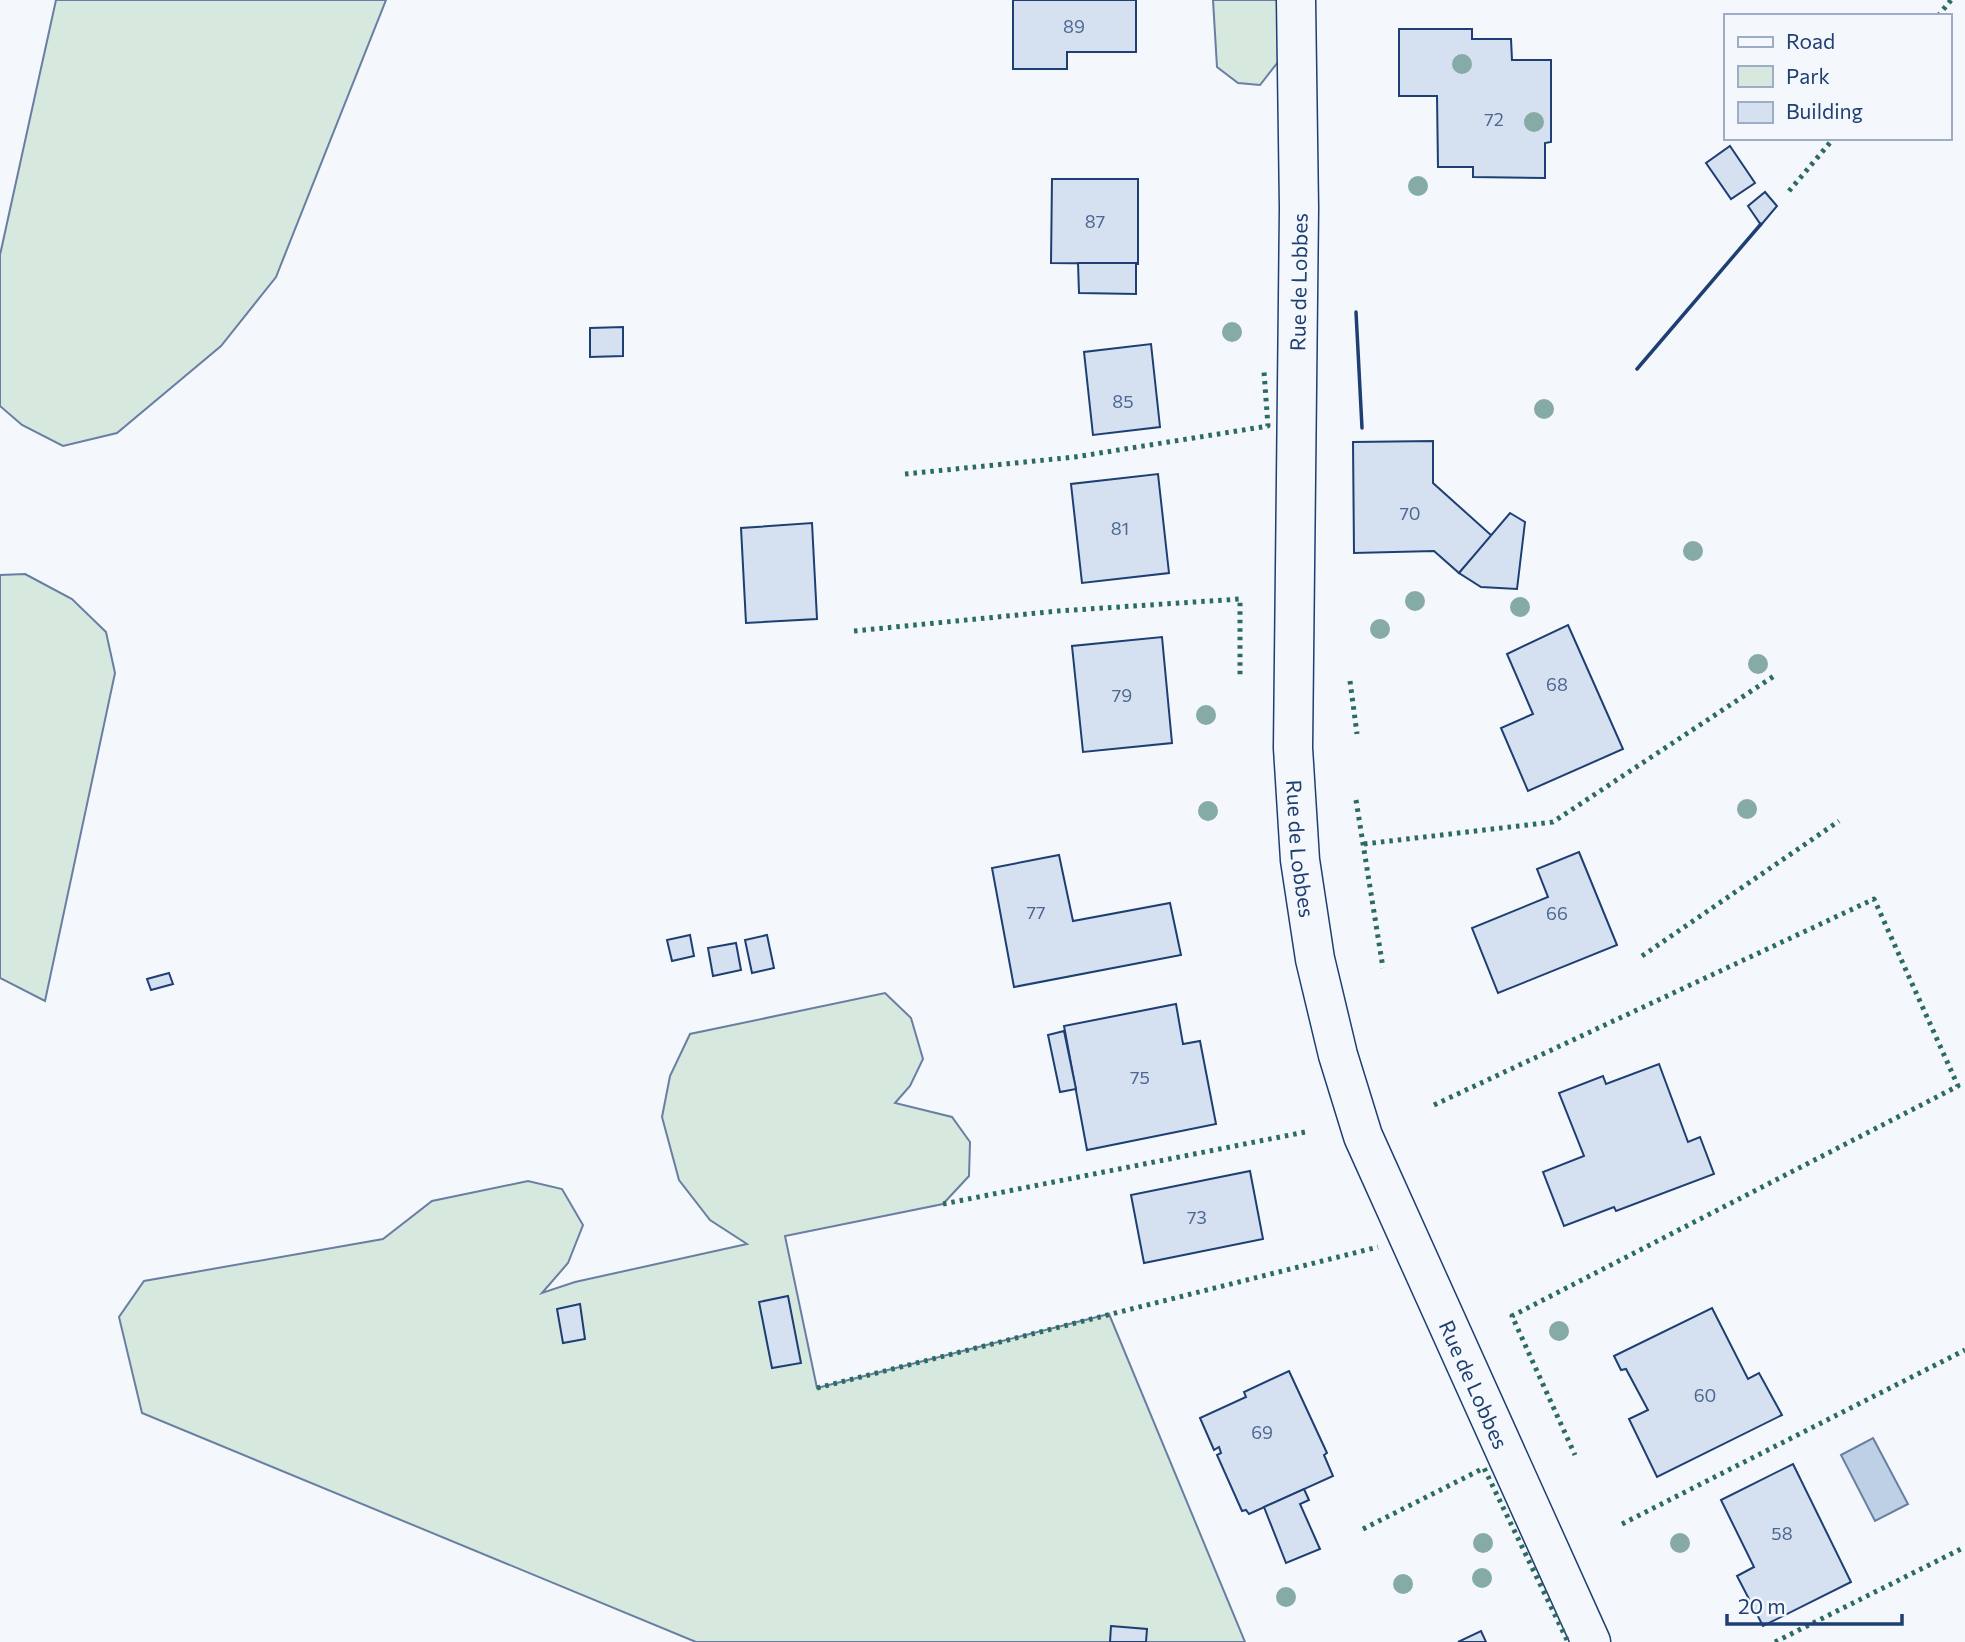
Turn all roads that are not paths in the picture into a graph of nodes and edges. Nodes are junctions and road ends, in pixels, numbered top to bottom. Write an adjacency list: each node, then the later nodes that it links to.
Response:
1 (1296, 0): 2 (street, Rue de Lobbes)
2 (1591, 1642)

